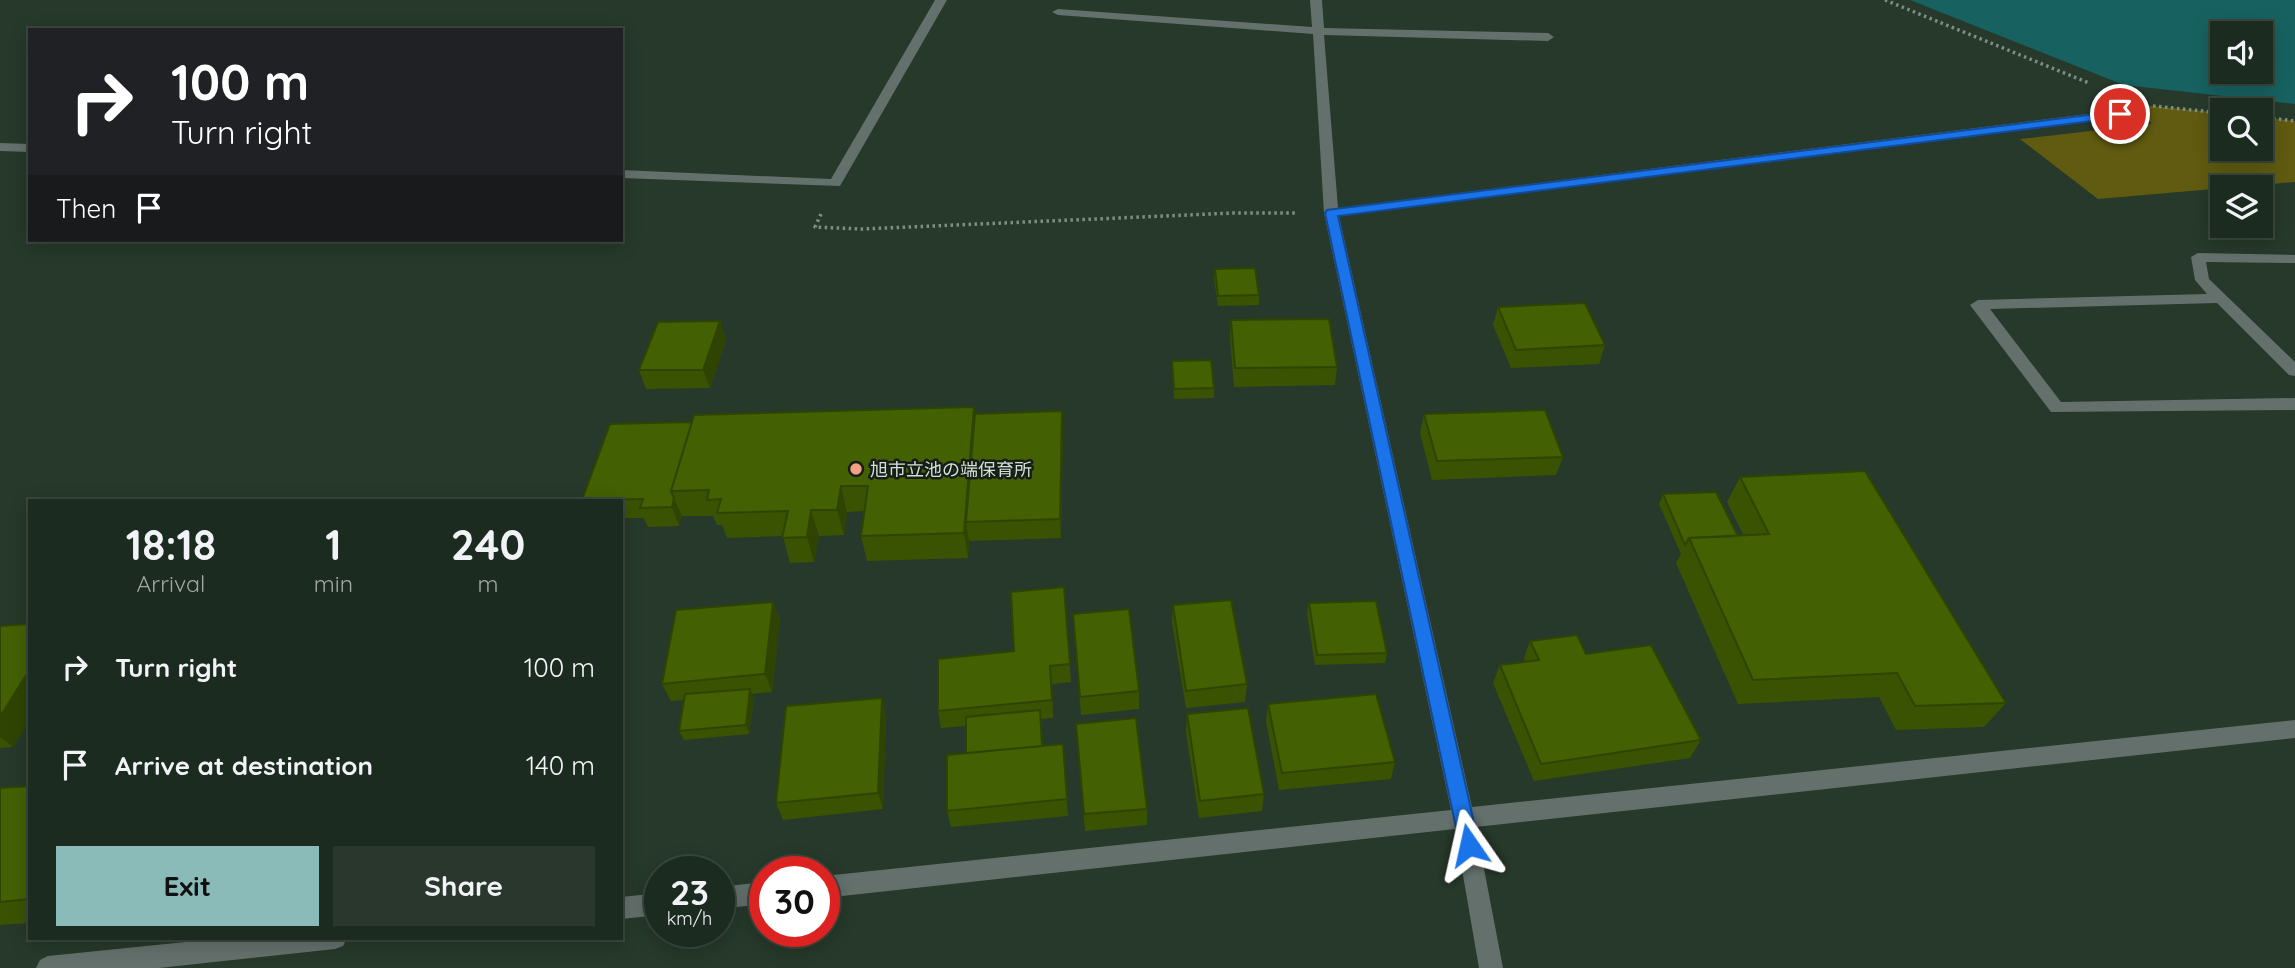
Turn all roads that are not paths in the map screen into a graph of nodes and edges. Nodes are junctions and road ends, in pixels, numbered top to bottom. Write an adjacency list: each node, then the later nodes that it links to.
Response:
1 (941, 0): 9 (street)
2 (1316, 0): 4 (street)
3 (1058, 12): 4 (street)
4 (1318, 31): 5 (street); 10 (street)
5 (1548, 37)
6 (2120, 114): 10 (street)
7 (0, 147): 8 (street)
8 (28, 148)
9 (623, 174)
10 (1331, 213): 16 (street)
11 (2295, 259): 12 (street)
12 (2219, 298): 13 (street); 14 (street)
13 (2295, 371)
14 (2295, 404)
15 (2295, 729): 16 (street)
16 (1464, 820): 17 (street); 22 (street)
17 (840, 885)
18 (644, 906): 19 (street)
19 (623, 908)
20 (316, 940): 21 (street)
21 (48, 968)
22 (1491, 968)

